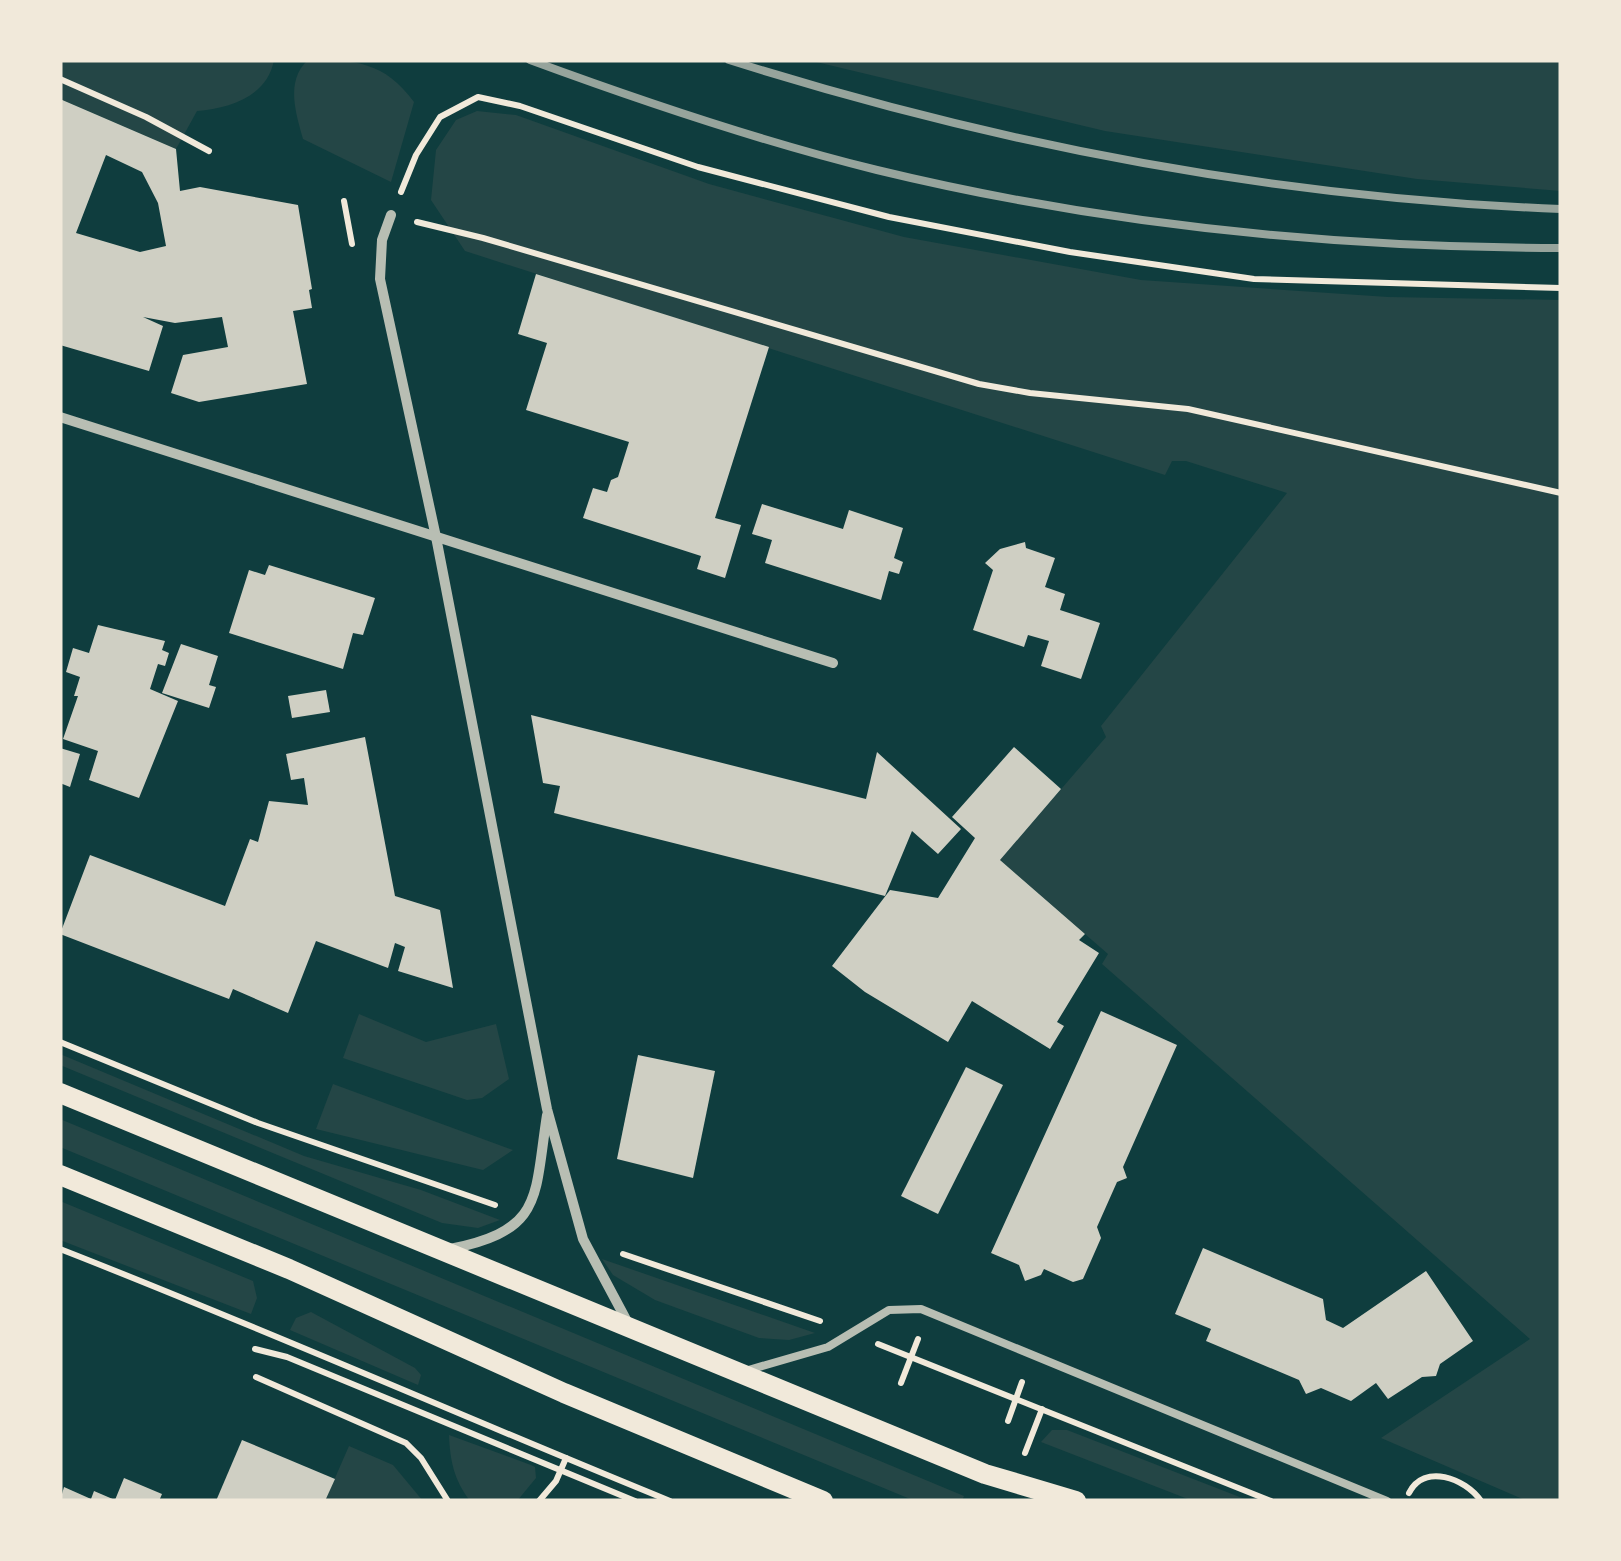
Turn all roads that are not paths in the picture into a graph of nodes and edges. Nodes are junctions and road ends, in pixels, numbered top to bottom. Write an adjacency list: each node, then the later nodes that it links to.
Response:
1 (391, 215): 3 (street)
2 (60, 417): 3 (street)
3 (436, 537): 4 (street); 6 (street)
4 (834, 662)
5 (60, 1093): 8 (main road)
6 (547, 1109): 8 (street); 9 (street)
7 (60, 1175): 11 (main road)
8 (445, 1250): 9 (main road)
9 (629, 1326): 10 (main road)
10 (740, 1372): 12 (main road); 13 (lane)
11 (823, 1501)
12 (1076, 1501)
13 (1387, 1501)

